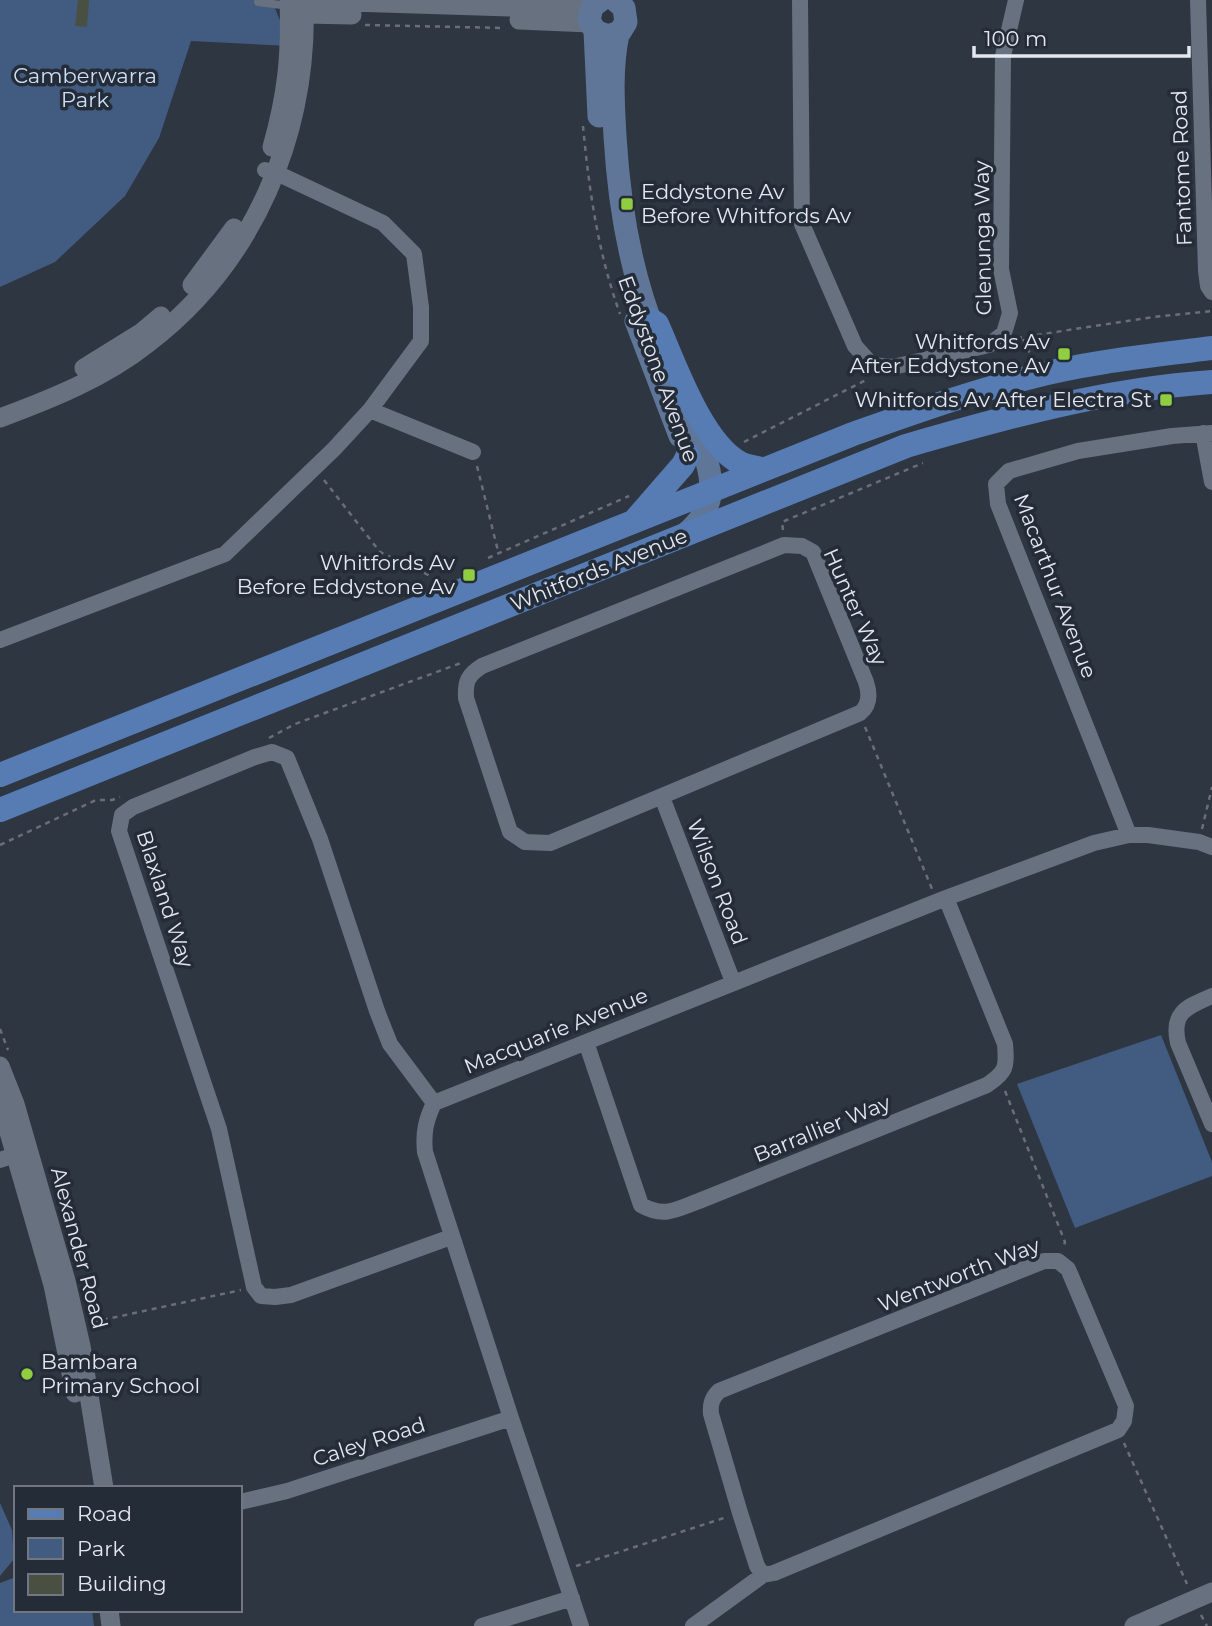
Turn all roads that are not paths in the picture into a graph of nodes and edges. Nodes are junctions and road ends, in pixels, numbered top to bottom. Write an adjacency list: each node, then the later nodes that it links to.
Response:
1 (800, 0): 2 (street, Glenunga Way)
2 (1016, 0)
3 (1198, 0): 8 (street, Fantome Road)
4 (258, 2): 5 (lane)
5 (298, 4): 6 (street); 7 (street)
6 (605, 10): 9 (main road, Eddystone Avenue); 17 (main road, Eddystone Avenue)
7 (271, 172): 12 (street); 13 (street); 14 (street)
8 (1212, 292)
9 (649, 318): 18 (main road); 20 (main road, Eddystone Avenue)
10 (1212, 348): 18 (main road, Whitfords Avenue)
11 (1212, 382): 21 (main road, Whitfords Avenue)
12 (0, 405)
13 (370, 410): 16 (street); 24 (street)
14 (0, 418)
15 (1207, 433): 19 (street); 28 (street, Macarthur Avenue)
16 (473, 452)
17 (688, 455): 20 (main road, Eddystone Avenue); 22 (main road)
18 (761, 469): 20 (main road, Whitfords Avenue)
19 (1212, 482)
20 (710, 491): 21 (main road, Eddystone Avenue); 22 (main road, Whitfords Avenue); 23 (main road)
21 (741, 511): 23 (main road, Whitfords Avenue)
22 (634, 522): 25 (main road, Whitfords Avenue)
23 (680, 538): 27 (main road, Whitfords Avenue)
24 (0, 640)
25 (0, 775)
26 (662, 797): 26 (street, Hunter Way); 31 (street, Wilson Road)
27 (0, 810)
28 (1129, 835): 29 (street, Macquarie Avenue); 30 (street, Macquarie Avenue)
29 (1206, 845)
30 (942, 900): 31 (street, Macquarie Avenue); 33 (street, Barrallier Way)
31 (733, 982): 33 (street, Macquarie Avenue)
32 (1212, 996): 37 (street)
33 (586, 1042): 36 (street, Macquarie Avenue)
34 (0, 1066): 38 (street, Alexander Road)
35 (0, 1101): 38 (street, Alexander Road)
36 (434, 1102): 39 (street); 39 (street, Blaxland Way)
37 (1212, 1124)
38 (15, 1155): 41 (street, Alexander Road); 42 (street, Alexander Road)
39 (452, 1237): 40 (street)
40 (511, 1418): 43 (street, Caley Road); 45 (street)
41 (90, 1486)
42 (104, 1486)
43 (242, 1501)
44 (763, 1575): 44 (street, Wentworth Way); 49 (street)
45 (572, 1598): 47 (street); 48 (street)
46 (1205, 1608): 50 (street); 51 (street)
47 (482, 1626)
48 (581, 1626)
49 (693, 1626)
50 (1134, 1626)
51 (1168, 1626)

